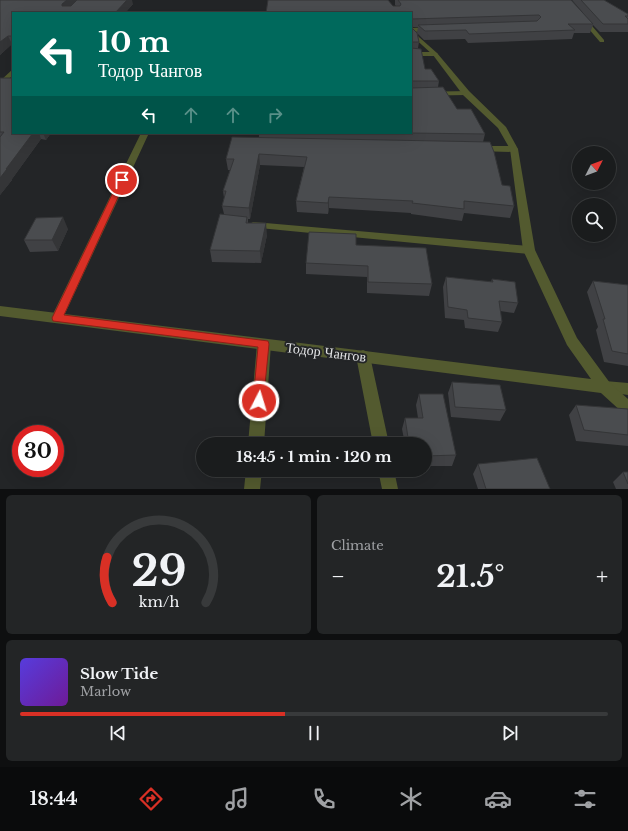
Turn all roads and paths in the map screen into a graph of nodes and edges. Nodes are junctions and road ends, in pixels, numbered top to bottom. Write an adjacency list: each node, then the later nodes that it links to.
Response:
1 (567, 0): 5 (street)
2 (442, 29): 3 (street)
3 (412, 31)
4 (412, 32): 7 (street)
5 (602, 41)
6 (412, 54): 7 (street)
7 (435, 54): 10 (street)
8 (12, 72): 9 (street)
9 (0, 86)
10 (466, 93): 11 (street); 14 (street)
11 (412, 94)
12 (145, 134): 18 (street)
13 (467, 149): 14 (street)
14 (514, 149): 16 (street)
15 (240, 223): 16 (street)
16 (529, 250): 21 (street)
17 (0, 311): 18 (street, Тодор Чангов)
18 (57, 318): 19 (street, Тодор Чангов)
19 (264, 344): 20 (street, Тодор Чангов); 24 (street)
20 (363, 356): 21 (street, Тодор Чангов); 25 (street)
21 (605, 387): 22 (street, Тодор Чангов); 23 (street)
22 (628, 389)
23 (628, 408)
24 (257, 437)
25 (380, 437)
26 (253, 477): 28 (street)
27 (387, 477): 29 (street)
28 (252, 489)
29 (390, 489)

